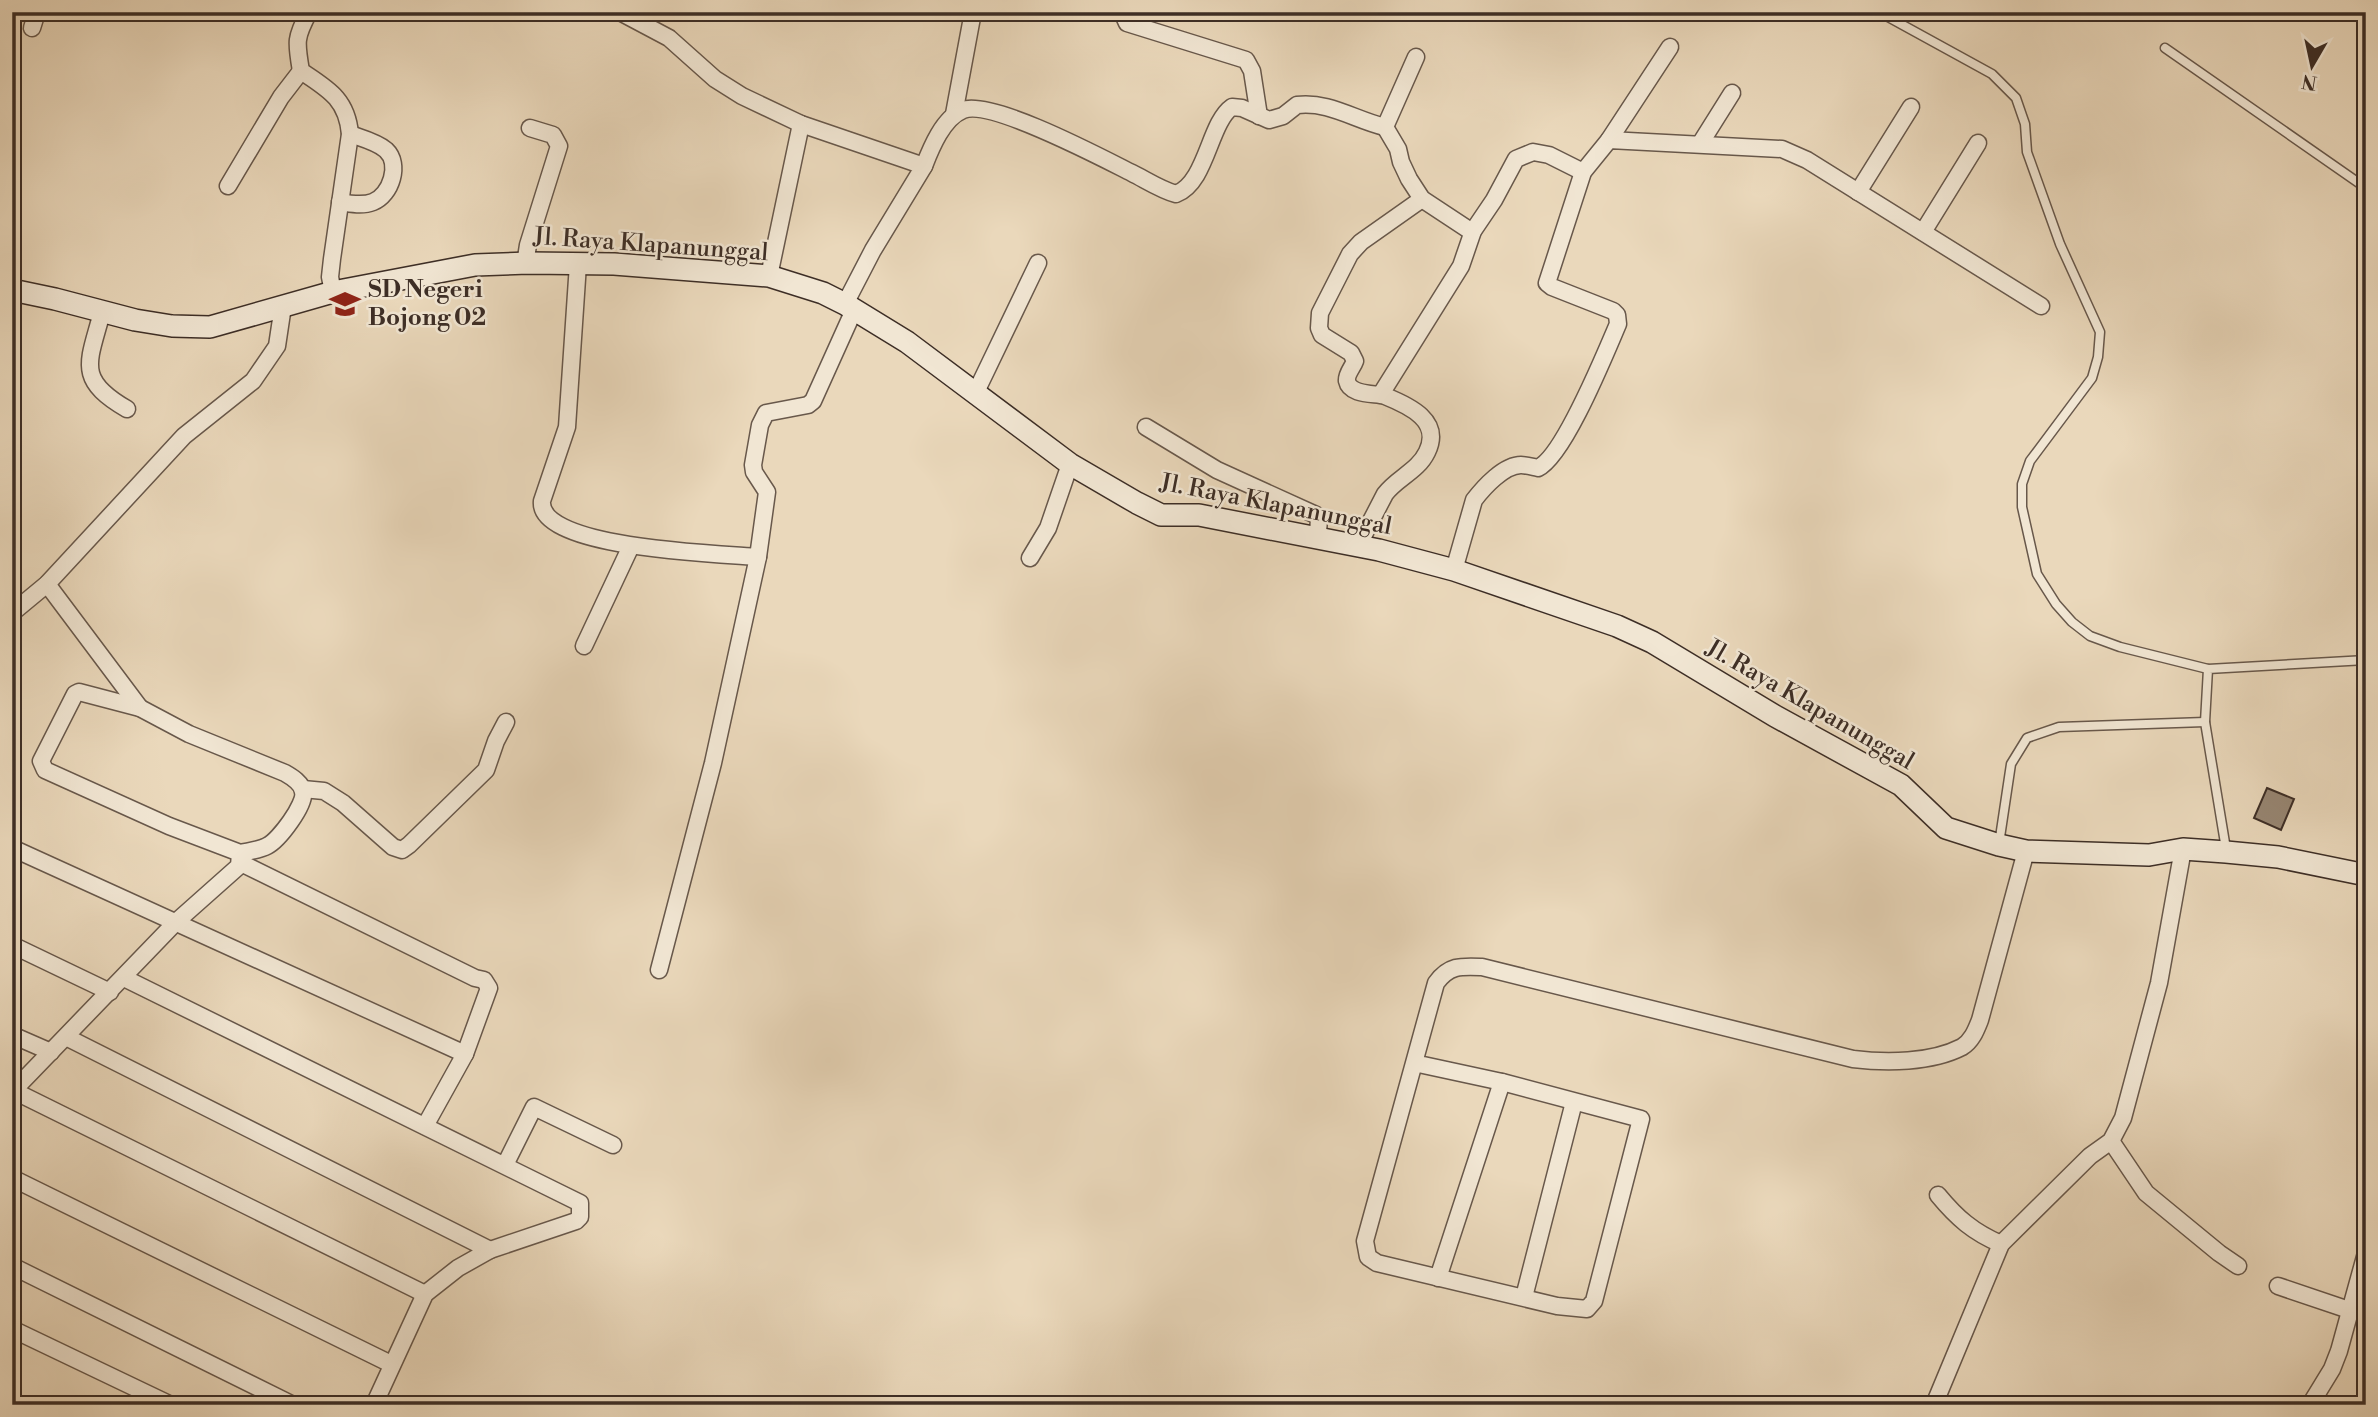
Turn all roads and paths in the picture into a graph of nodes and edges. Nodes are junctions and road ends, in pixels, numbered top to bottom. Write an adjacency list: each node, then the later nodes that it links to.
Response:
1 (37, 12): 7 (street)
2 (309, 12): 11 (street)
3 (620, 12): 16 (street)
4 (973, 12): 14 (street)
5 (1122, 12): 15 (street)
6 (1880, 12): 57 (lane)
7 (32, 28)
8 (1670, 47): 20 (street)
9 (2165, 48): 26 (lane)
10 (1416, 57): 17 (street)
11 (301, 71): 19 (street); 25 (street)
12 (1732, 93): 22 (street)
13 (1911, 107): 27 (street)
14 (954, 114): 15 (street); 23 (street)
15 (1259, 116): 17 (street)
16 (801, 124): 23 (street); 35 (street)
17 (1385, 127): 28 (street)
18 (530, 128): 32 (street)
19 (350, 134): 29 (street); 29 (street)
20 (1609, 140): 22 (street); 24 (street)
21 (1978, 143): 31 (street)
22 (1700, 144): 27 (street)
23 (924, 166): 40 (street)
24 (1583, 172): 30 (street); 52 (street)
25 (228, 186)
26 (2366, 188)
27 (1858, 192): 31 (street)
28 (1422, 200): 30 (street); 43 (street)
29 (340, 202): 37 (street)
30 (1473, 231): 43 (street)
31 (1923, 232): 39 (street)
32 (528, 263): 34 (street, Jl. Raya Klapanunggal); 37 (street, Jl. Raya Klapanunggal)
33 (1038, 263): 42 (street)
34 (578, 264): 35 (street, Jl. Raya Klapanunggal); 48 (street)
35 (769, 276): 40 (street, Jl. Raya Klapanunggal)
36 (12, 290): 41 (street, Jl. Raya Klapanunggal)
37 (333, 292): 38 (street, Jl. Raya Klapanunggal)
38 (283, 306): 41 (street, Jl. Raya Klapanunggal); 53 (street)
39 (2041, 306)
40 (849, 307): 42 (street, Jl. Raya Klapanunggal); 50 (street)
41 (102, 312): 44 (street)
42 (976, 392): 46 (street, Jl. Raya Klapanunggal)
43 (1381, 394): 49 (street)
44 (127, 409)
45 (1146, 428): 47 (street)
46 (1070, 464): 47 (street, Jl. Raya Klapanunggal); 51 (street)
47 (1307, 536): 49 (street, Jl. Raya Klapanunggal)
48 (631, 546): 50 (street); 55 (street)
49 (1358, 546): 52 (street, Jl. Raya Klapanunggal)
50 (758, 557): 71 (street)
51 (1030, 558)
52 (1454, 570): 62 (street, Jl. Raya Klapanunggal)
53 (47, 584): 54 (street); 58 (street)
54 (12, 613)
55 (584, 646)
56 (2366, 660): 57 (lane)
57 (2208, 669): 60 (lane)
58 (139, 708): 61 (street); 67 (street)
59 (506, 722): 61 (street)
60 (2205, 722): 62 (lane); 66 (lane)
61 (303, 789): 67 (street)
62 (1999, 845): 65 (street, Jl. Raya Klapanunggal)
63 (12, 848): 69 (street)
64 (2183, 849): 65 (street, Jl. Raya Klapanunggal); 66 (street, Jl. Raya Klapanunggal); 83 (street)
65 (2026, 851): 78 (street)
66 (2226, 852): 68 (street, Jl. Raya Klapanunggal)
67 (240, 858): 69 (street); 77 (street)
68 (2366, 875)
69 (176, 922): 72 (street); 77 (street)
70 (12, 945): 73 (street)
71 (659, 970)
72 (124, 978): 73 (street); 82 (street)
73 (110, 992): 75 (street)
74 (12, 1035): 76 (street)
75 (66, 1037): 76 (street); 89 (street)
76 (51, 1052): 80 (street)
77 (465, 1054): 82 (street)
78 (1415, 1063): 79 (street); 93 (street)
79 (1502, 1082): 81 (street); 93 (street)
80 (13, 1091): 95 (street)
81 (1574, 1102): 96 (street); 96 (street)
82 (425, 1126): 85 (street)
83 (2111, 1142): 88 (street); 92 (street)
84 (614, 1145): 85 (street)
85 (505, 1165): 89 (street)
86 (12, 1178): 99 (street)
87 (1938, 1195): 88 (street)
88 (2001, 1244): 103 (street)
89 (490, 1250): 95 (street)
90 (2366, 1253): 97 (street)
91 (12, 1266): 101 (street)
92 (2238, 1266)
93 (1438, 1278): 96 (street)
94 (2278, 1286): 97 (street)
95 (425, 1294): 99 (street)
96 (1524, 1297)
97 (2349, 1310): 104 (street)
98 (12, 1329): 100 (street)
99 (391, 1364): 102 (street)
100 (171, 1405)
101 (293, 1405)
102 (374, 1405)
103 (1934, 1405)
104 (2310, 1405)

